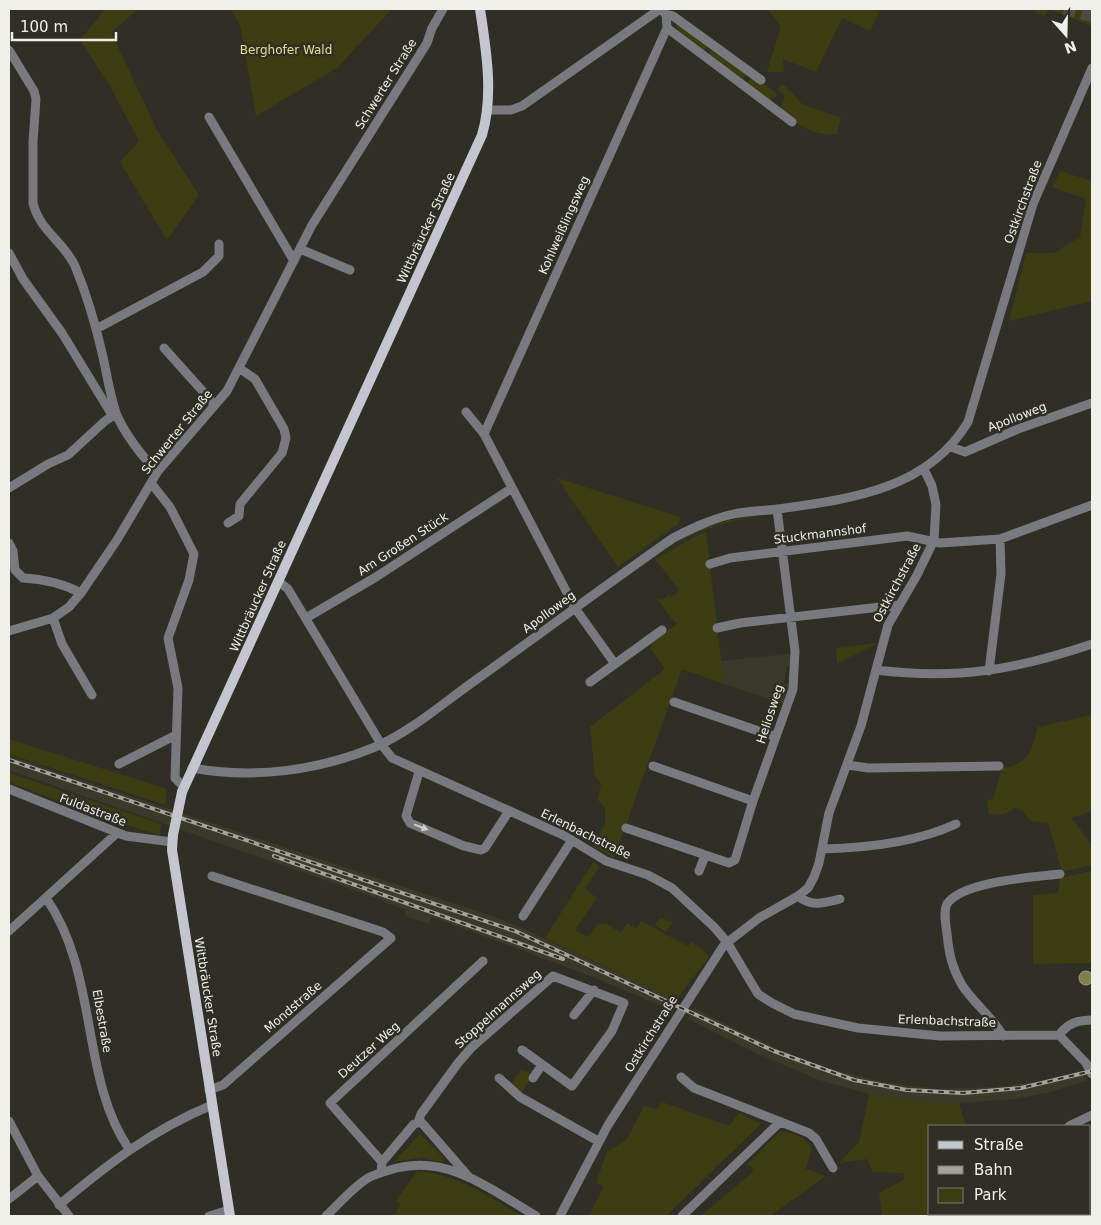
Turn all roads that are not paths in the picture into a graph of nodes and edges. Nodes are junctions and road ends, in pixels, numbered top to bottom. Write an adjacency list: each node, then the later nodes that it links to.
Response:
1 (443, 9): 16 (street, Schwerter Straße)
2 (480, 9): 12 (main road, Wittbräucker Straße)
3 (663, 12): 4 (street); 5 (street); 12 (street)
4 (667, 28): 7 (street); 27 (street, Kohlweißlingsweg)
5 (710, 44): 7 (street); 9 (street)
6 (9, 50): 20 (street)
7 (702, 55): 11 (street)
8 (1092, 68): 28 (street, Ostkirchstraße)
9 (748, 72): 10 (street); 11 (street)
10 (760, 80)
11 (738, 83): 14 (street)
12 (487, 110): 43 (main road, Wittbräucker Straße)
13 (208, 116): 18 (street)
14 (792, 122)
15 (219, 244): 20 (street)
16 (300, 249): 18 (street, Schwerter Straße); 19 (street)
17 (9, 253): 26 (street)
18 (294, 261): 22 (street, Schwerter Straße)
19 (350, 270)
20 (96, 329): 26 (street)
21 (164, 348): 24 (street)
22 (240, 368): 24 (street, Schwerter Straße); 36 (street)
23 (1092, 403): 28 (street, Apolloweg)
24 (215, 405): 30 (street, Schwerter Straße)
25 (466, 412): 27 (street)
26 (114, 415): 30 (street); 32 (street)
27 (484, 434): 33 (street)
28 (951, 447): 29 (street, Ostkirchstraße)
29 (924, 469): 35 (street, Apolloweg); 38 (street, Ostkirchstraße)
30 (158, 471): 31 (street, Schwerter Straße)
31 (151, 483): 44 (street, Schwerter Straße); 60 (street)
32 (9, 488)
33 (512, 488): 46 (street); 49 (street, Am Großen Stück)
34 (1092, 505): 37 (street, Stuckmannshof)
35 (777, 509): 40 (street, Heliosweg); 46 (street, Apolloweg)
36 (228, 523)
37 (1000, 539): 38 (street, Stuckmannshof); 56 (street)
38 (934, 540): 40 (street, Stuckmannshof); 45 (street, Ostkirchstraße)
39 (9, 543): 42 (street)
40 (783, 550): 41 (street, Stuckmannshof); 47 (street, Heliosweg)
41 (710, 564)
42 (12, 571): 44 (street)
43 (278, 581): 49 (street, Erlenbachstraße); 67 (main road, Wittbräucker Straße)
44 (81, 593): 48 (street, Schwerter Straße)
45 (898, 605): 47 (street); 55 (street, Ostkirchstraße)
46 (575, 608): 54 (street); 62 (street, Apolloweg)
47 (791, 617): 50 (street); 61 (street, Heliosweg)
48 (53, 618): 52 (street, Schwerter Straße); 58 (street)
49 (306, 618): 62 (street, Erlenbachstraße)
50 (717, 628)
51 (662, 630): 54 (street)
52 (9, 631)
53 (1092, 644): 56 (street)
54 (615, 664): 57 (street)
55 (876, 670): 56 (street); 64 (street, Ostkirchstraße)
56 (989, 670)
57 (590, 682)
58 (92, 695)
59 (674, 702): 61 (street)
60 (176, 735): 63 (street); 70 (street)
61 (776, 737): 71 (street, Heliosweg)
62 (381, 744): 67 (street, Apolloweg); 68 (street, Erlenbachstraße)
63 (119, 764)
64 (848, 764): 66 (street); 78 (street, Ostkirchstraße)
65 (652, 766): 71 (street)
66 (999, 766)
67 (192, 768): 70 (main road, Wittbräucker Straße)
68 (419, 772): 72 (street, Erlenbachstraße); 72 (street, one-way to 72)
69 (9, 789): 75 (street, Fuldastraße)
70 (183, 789): 76 (main road, Wittbräucker Straße, bridge)
71 (753, 801): 79 (street, Heliosweg)
72 (509, 811): 77 (street, Erlenbachstraße)
73 (956, 824): 78 (street)
74 (626, 828): 79 (street, Heliosweg)
75 (117, 833): 76 (street, Fuldastraße); 84 (street)
76 (172, 838): 101 (main road, Wittbräucker Straße)
77 (572, 840): 86 (street); 88 (street, Erlenbachstraße)
78 (822, 849): 83 (street, Ostkirchstraße)
79 (706, 856): 80 (street)
80 (699, 871)
81 (1060, 874): 94 (street)
82 (212, 876): 101 (street, Mondstraße)
83 (798, 896): 85 (street); 88 (street, Ostkirchstraße)
84 (46, 898): 87 (street); 109 (street, Elbestraße)
85 (840, 899)
86 (523, 916)
87 (9, 931)
88 (726, 942): 94 (street, Erlenbachstraße); 108 (street, Ostkirchstraße)
89 (483, 961): 110 (street, Deutzer Weg)
90 (594, 990): 91 (street); 96 (street); 105 (street, Stoppelmannsweg)
91 (574, 1015)
92 (1092, 1020): 93 (street)
93 (1059, 1034): 94 (street, Erlenbachstraße); 97 (street)
94 (1003, 1036)
95 (522, 1050): 96 (street)
96 (542, 1065): 100 (street)
97 (1092, 1074)
98 (682, 1077): 106 (street)
99 (499, 1078): 108 (street)
100 (533, 1078)
101 (209, 1090): 102 (main road, Wittbräucker Straße)
102 (212, 1105): 109 (street); 117 (main road, Wittbräucker Straße)
103 (1092, 1115): 107 (street)
104 (9, 1121): 113 (street)
105 (418, 1123): 110 (street, Stoppelmannsweg); 114 (street)
106 (779, 1123): 111 (street); 123 (street)
107 (1071, 1125)
108 (598, 1141): 122 (street, Ostkirchstraße)
109 (129, 1150): 116 (street)
110 (382, 1162): 112 (street)
111 (833, 1168)
112 (381, 1172): 114 (street); 120 (street)
113 (38, 1176): 115 (street); 116 (street)
114 (468, 1176): 121 (street)
115 (9, 1199)
116 (59, 1205): 118 (street)
117 (230, 1213): 119 (street)
118 (69, 1216)
119 (209, 1216)
120 (326, 1216)
121 (536, 1216)
122 (560, 1216)
123 (682, 1216)

